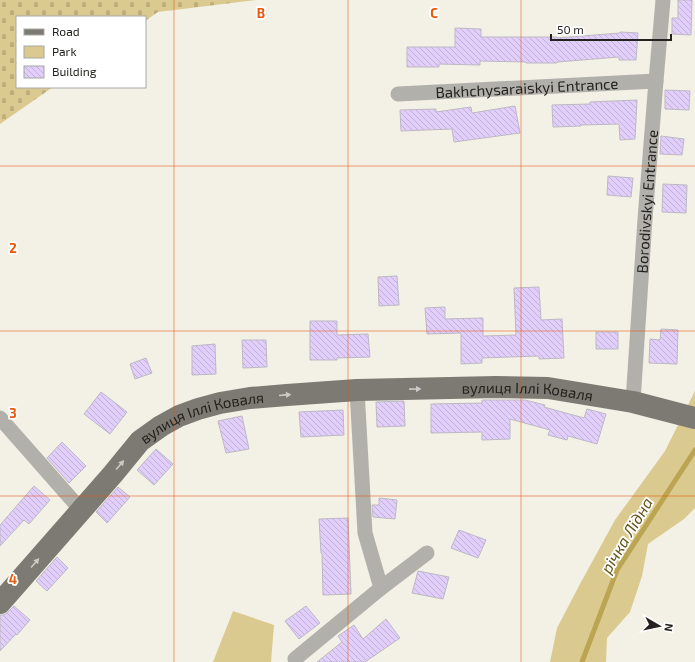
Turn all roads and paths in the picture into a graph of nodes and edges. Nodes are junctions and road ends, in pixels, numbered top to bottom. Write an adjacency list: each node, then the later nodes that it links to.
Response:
1 (663, 0): 2 (street, Borodivskyi Entrance)
2 (656, 81): 3 (street, Bakhchysaraiskyi Entrance); 5 (street, Borodivskyi Entrance)
3 (398, 94)
4 (357, 390): 5 (main road, вулиця Іллі Коваля, one-way to 5); 8 (main road, вулиця Іллі Коваля, one-way to 4); 10 (street)
5 (633, 402): 7 (main road, вулиця Іллі Коваля)
6 (0, 418): 8 (street)
7 (695, 418)
8 (81, 510): 11 (main road, вулиця Іллі Коваля, one-way to 8)
9 (427, 553): 10 (street)
10 (381, 588): 12 (street)
11 (0, 603)
12 (295, 659)

